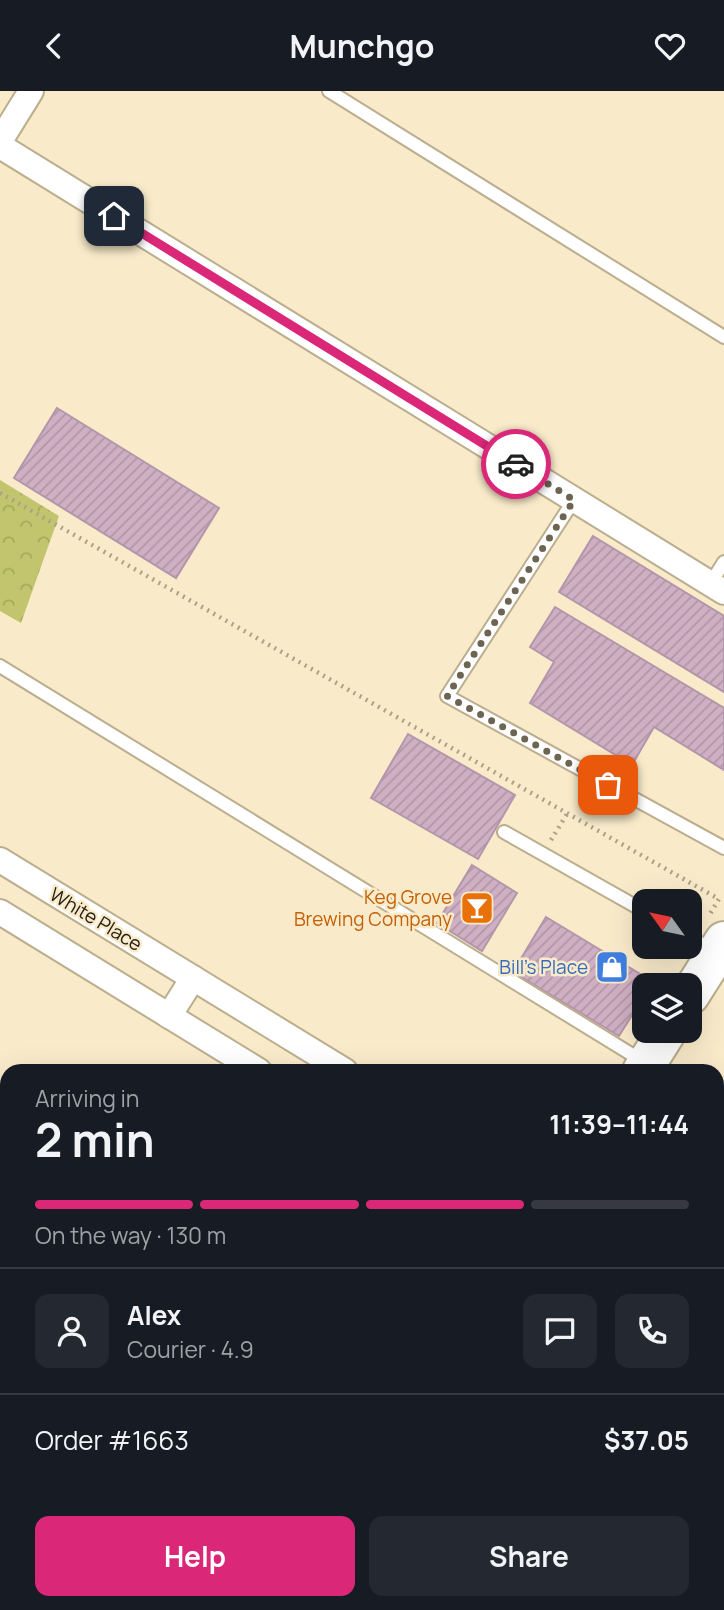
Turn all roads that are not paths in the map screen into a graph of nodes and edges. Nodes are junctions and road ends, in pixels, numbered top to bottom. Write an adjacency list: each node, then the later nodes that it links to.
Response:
1 (31, 91): 3 (street)
2 (329, 91): 4 (lane)
3 (0, 143): 5 (street)
4 (724, 337)
5 (574, 500): 7 (street); 10 (lane)
6 (724, 562): 7 (lane)
7 (717, 588)
8 (0, 666): 21 (lane)
9 (504, 832): 12 (lane)
10 (724, 848)
11 (0, 860): 16 (street, White Place)
12 (632, 904)
13 (0, 912): 17 (street)
14 (709, 938): 15 (main road)
15 (697, 973)
16 (193, 978): 17 (street); 20 (street, White Place)
17 (169, 1016): 19 (street)
18 (659, 1043): 22 (main road)
19 (248, 1064)
20 (334, 1064)
21 (639, 1064)
22 (646, 1064)

